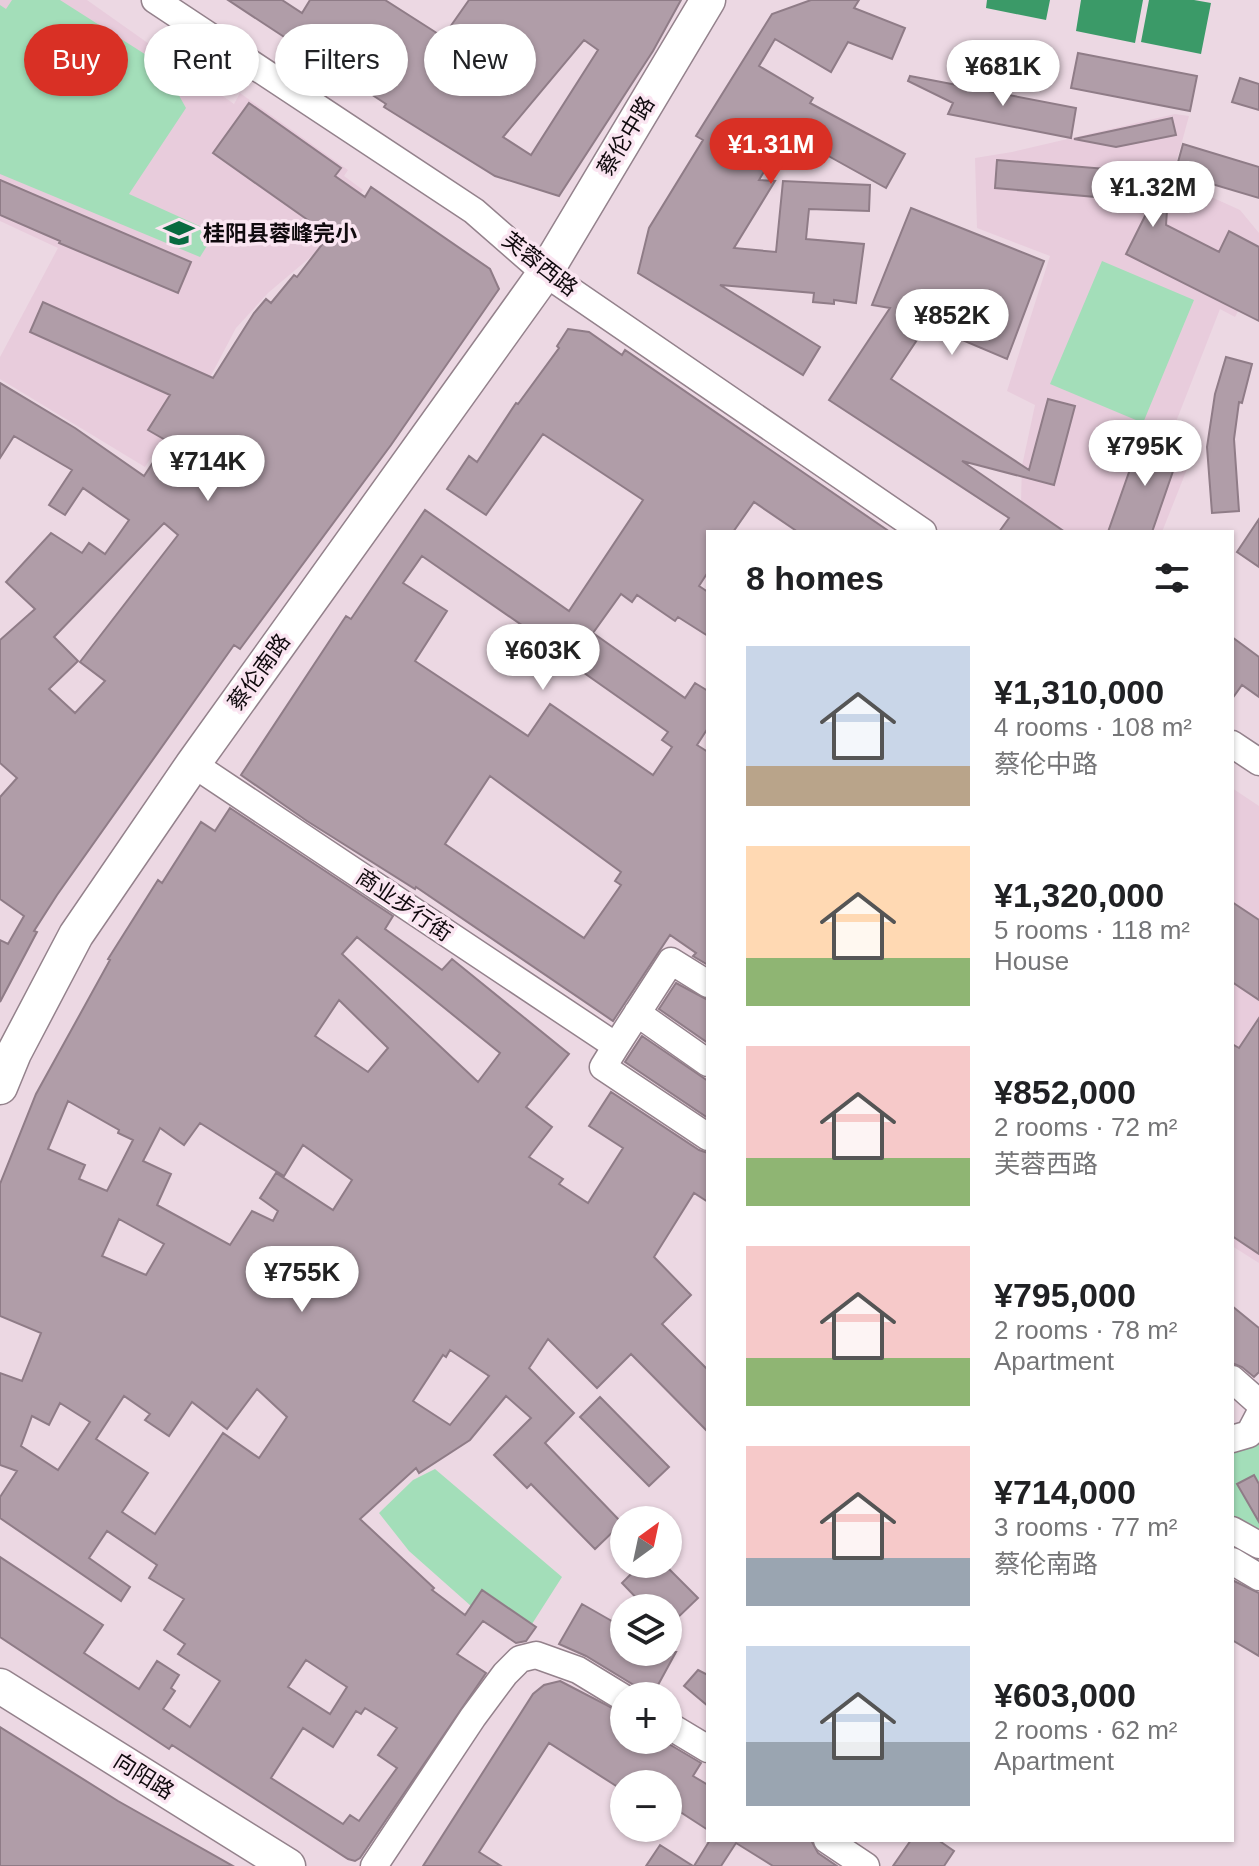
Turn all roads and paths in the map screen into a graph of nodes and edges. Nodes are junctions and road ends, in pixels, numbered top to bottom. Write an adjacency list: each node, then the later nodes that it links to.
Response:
1 (155, 0): 3 (street, 芙蓉西路)
2 (708, 0): 3 (main road, 蔡伦中路)
3 (545, 273): 4 (street, 芙蓉西路); 7 (main road, 蔡伦南路)
4 (920, 530)
5 (1234, 745): 6 (street)
6 (1259, 762)
7 (193, 764): 10 (street, 商业步行街); 12 (main road, 蔡伦南路)
8 (706, 983): 9 (street)
9 (637, 1013): 10 (street); 11 (street)
10 (616, 1046): 13 (street)
11 (706, 1062)
12 (0, 1087)
13 (706, 1136)
14 (1234, 1381): 15 (street)
15 (1259, 1403)
16 (1259, 1415): 17 (street)
17 (1234, 1438)
18 (1234, 1531): 19 (street)
19 (1259, 1545)
20 (1234, 1562): 21 (street)
21 (1259, 1577)
22 (0, 1686): 27 (main road, 向阳路)
23 (610, 1689): 28 (street)
24 (682, 1733): 25 (street)
25 (706, 1748)
26 (830, 1842): 29 (street)
27 (288, 1866)
28 (374, 1866)
29 (866, 1866)

